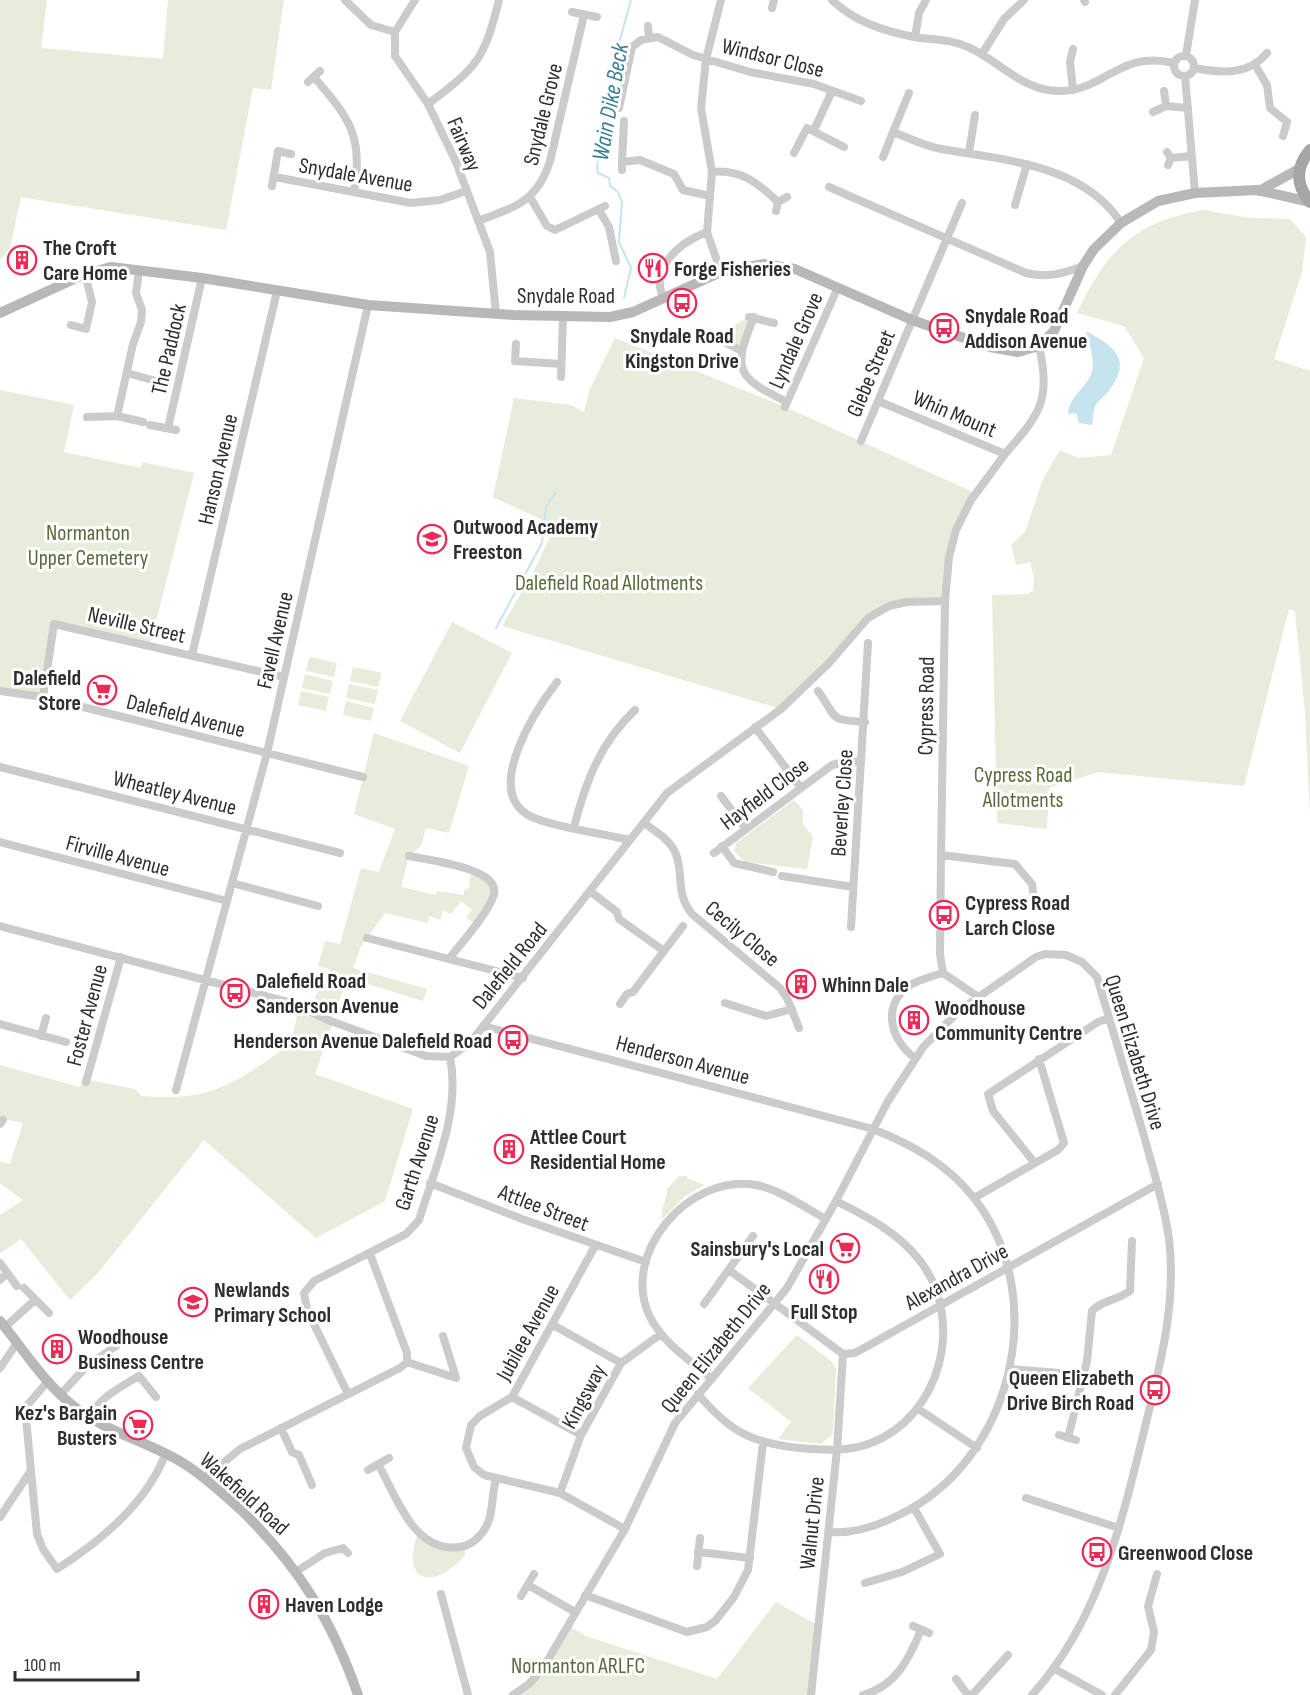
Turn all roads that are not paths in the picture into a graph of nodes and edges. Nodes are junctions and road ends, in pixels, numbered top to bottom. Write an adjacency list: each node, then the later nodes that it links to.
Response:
1 (345, 0): 13 (street)
2 (415, 0): 13 (street)
3 (499, 0): 31 (street)
4 (721, 0): 20 (street)
5 (832, 0): 14 (street)
6 (926, 0): 14 (street)
7 (1023, 0): 18 (street)
8 (1195, 0): 19 (street)
9 (572, 12): 10 (street)
10 (584, 15): 11 (street); 57 (street, Snydale Grove)
11 (597, 17)
12 (648, 26): 15 (street)
13 (395, 32): 31 (street, Fairway)
14 (915, 37): 18 (street)
15 (649, 38): 20 (street, Windsor Close); 33 (street)
16 (1073, 46): 26 (street)
17 (1267, 53): 22 (street)
18 (982, 54): 26 (street)
19 (1186, 55): 21 (street); 23 (street)
20 (706, 58): 27 (street, Windsor Close); 50 (street)
21 (1174, 63): 25 (street); 26 (street)
22 (1255, 65): 23 (street); 40 (street)
23 (1194, 68): 25 (street)
24 (321, 70): 54 (street)
25 (1185, 76): 34 (street)
26 (1073, 90)
27 (832, 91): 30 (street, Windsor Close); 38 (street, Windsor Close)
28 (1164, 91): 32 (street)
29 (909, 93): 39 (street)
30 (861, 101)
31 (428, 104): 52 (street, Fairway)
32 (1166, 106): 34 (street); 35 (street)
33 (619, 108)
34 (1188, 108): 45 (street)
35 (1153, 112)
36 (975, 115): 43 (street)
37 (624, 121): 56 (street)
38 (814, 130): 41 (street); 42 (street, Windsor Close)
39 (893, 132): 43 (street); 47 (street)
40 (1283, 136)
41 (844, 147)
42 (794, 153)
43 (969, 153): 49 (street)
44 (291, 154): 54 (street, Snydale Avenue)
45 (1191, 156): 48 (street); 55 (street)
46 (1305, 156): 53 (street); 60 (main road)
47 (882, 157)
48 (1168, 159)
49 (1027, 164): 62 (street); 65 (street)
50 (712, 172): 56 (street); 59 (street)
51 (829, 187): 67 (street)
52 (466, 191): 54 (street, Snydale Avenue); 64 (street, Fairway)
53 (1259, 191): 55 (street); 60 (street)
54 (354, 192)
55 (1194, 193): 65 (street)
56 (710, 196): 66 (street)
57 (530, 197): 64 (street, Snydale Grove); 68 (street)
58 (787, 197): 59 (street)
59 (778, 202): 63 (street)
60 (1310, 202)
61 (962, 203): 67 (street, Glebe Street)
62 (1015, 205)
63 (776, 211)
64 (478, 221): 79 (street, Fairway)
65 (1121, 223): 69 (street)
66 (707, 232): 71 (street); 76 (street)
67 (947, 239): 69 (street); 81 (street, Glebe Street)
68 (616, 261)
69 (1083, 266): 86 (street)
70 (139, 270): 72 (street, Snydale Road); 73 (street, Snydale Road); 89 (street)
71 (721, 272): 74 (street, Snydale Road); 76 (street, Snydale Road)
72 (85, 274): 78 (street, Snydale Road); 83 (street)
73 (202, 279): 75 (street, Snydale Road); 93 (street, The Paddock)
74 (838, 287): 81 (street, Snydale Road); 87 (street, Lyndale Grove)
75 (278, 291): 77 (street, Snydale Road); 99 (street, Hanson Avenue)
76 (664, 299): 80 (street, Snydale Road)
77 (368, 305): 79 (street, Snydale Road); 100 (street, Favell Avenue)
78 (0, 313)
79 (496, 314): 80 (street, Snydale Road)
80 (563, 318): 88 (street)
81 (912, 320): 86 (street, Snydale Road); 92 (street, Glebe Street)
82 (774, 323): 87 (street)
83 (71, 326)
84 (707, 331): 87 (street)
85 (516, 344): 88 (street)
86 (1039, 346): 96 (street, Whin Mount)
87 (740, 350)
88 (561, 364): 90 (street)
89 (127, 374): 91 (street); 93 (street)
90 (561, 377)
91 (166, 387)
92 (878, 401): 95 (street, Glebe Street); 96 (street, Whin Mount)
93 (117, 416): 94 (street, The Paddock)
94 (87, 417)
95 (861, 441)
96 (1005, 454): 97 (street, Cypress Road)
97 (945, 600): 107 (street, Dalefield Road); 123 (street, Cypress Road)
98 (868, 643): 106 (street, Beverley Close)
99 (192, 655): 100 (street, Neville Street); 104 (street, Neville Street)
100 (284, 677): 108 (street, Favell Avenue)
101 (557, 682): 115 (street)
102 (0, 691): 104 (street, Dalefield Avenue)
103 (818, 691): 106 (street, Beverley Close)
104 (43, 697): 108 (street, Dalefield Avenue)
105 (635, 710): 115 (street)
106 (865, 722): 109 (street, Beverley Close)
107 (755, 728): 112 (street); 114 (street, Dalefield Road)
108 (267, 753): 111 (street, Dalefield Avenue); 116 (street, Favell Avenue)
109 (861, 762): 112 (street, Hayfield Close); 128 (street, Beverley Close)
110 (0, 767): 116 (street, Wheatley Avenue)
111 (363, 777)
112 (801, 788): 117 (street, Hayfield Close)
113 (721, 796): 117 (street)
114 (644, 823): 118 (street, Dalefield Road); 146 (street, Cecily Close)
115 (574, 827): 118 (street)
116 (246, 829): 122 (street, Wheatley Avenue); 127 (street, Favell Avenue)
117 (746, 829): 120 (street, Hayfield Close)
118 (630, 840): 129 (street, Dalefield Road)
119 (0, 842): 130 (street, Firville Avenue)
120 (723, 846): 121 (street, Hayfield Close); 125 (street, Hayfield Close)
121 (714, 853)
122 (340, 854)
123 (941, 855): 131 (street); 140 (street, Cypress Road)
124 (409, 856): 139 (street)
125 (773, 872)
126 (782, 876): 128 (street, Beverley Close)
127 (232, 883): 130 (street, Favell Avenue); 132 (street)
128 (853, 887): 135 (street, Beverley Close)
129 (591, 892): 137 (street); 141 (street, Dalefield Road)
130 (227, 901): 142 (street, Favell Avenue)
131 (1035, 904)
132 (318, 906)
133 (683, 926): 137 (street)
134 (0, 927): 138 (street)
135 (851, 927)
136 (367, 938): 139 (street)
137 (664, 951): 145 (street)
138 (121, 957): 142 (street); 157 (street, Foster Avenue)
139 (450, 959): 141 (street)
140 (943, 973): 143 (street); 155 (street)
141 (523, 978): 150 (street, Dalefield Road)
142 (206, 980): 154 (street); 158 (street, Favell Avenue)
143 (977, 996): 148 (street, Queen Elizabeth Drive); 155 (street, Queen Elizabeth Drive)
144 (725, 1003): 146 (street)
145 (620, 1004)
146 (792, 1009): 151 (street, Cecily Close)
147 (46, 1018): 152 (street)
148 (1109, 1018): 156 (street); 162 (street, Queen Elizabeth Drive)
149 (0, 1024): 152 (street)
150 (483, 1026): 154 (street, Dalefield Road); 159 (street, Henderson Avenue)
151 (799, 1028)
152 (41, 1036): 153 (street)
153 (66, 1042)
154 (450, 1057): 161 (street, Garth Avenue)
155 (915, 1058): 159 (street, Queen Elizabeth Drive)
156 (1039, 1059): 160 (street); 160 (street)
157 (87, 1082)
158 (176, 1090)
159 (873, 1129): 163 (street, Henderson Avenue); 164 (street, Queen Elizabeth Drive)
160 (1034, 1162): 163 (street)
161 (430, 1183): 168 (street, Attlee Street); 169 (street, Garth Avenue)
162 (1158, 1184): 172 (street, Alexandra Drive); 220 (street, Queen Elizabeth Drive)
163 (974, 1198): 172 (street, Henderson Avenue)
164 (836, 1202): 165 (street, Queen Elizabeth Drive); 179 (street)
165 (826, 1219): 170 (street); 178 (street, Queen Elizabeth Drive)
166 (753, 1236): 173 (street)
167 (1132, 1241): 192 (street)
168 (595, 1246): 170 (street, Attlee Street); 182 (street, Jubilee Avenue)
169 (370, 1254): 188 (street); 195 (street, Garth Avenue)
170 (646, 1262): 183 (street)
171 (0, 1263): 174 (street)
172 (1006, 1269): 179 (street, Alexandra Drive); 191 (street, Henderson Avenue)
173 (729, 1270): 177 (street); 178 (street)
174 (7, 1273): 175 (street); 176 (street)
175 (0, 1280)
176 (35, 1300): 180 (street); 181 (street)
177 (704, 1304)
178 (776, 1304): 187 (street); 193 (street, Queen Elizabeth Drive)
179 (940, 1305): 187 (street, Alexandra Drive); 200 (street)
180 (49, 1313)
181 (2, 1324): 186 (street, Wakefield Road)
182 (553, 1325): 189 (street); 198 (street, Jubilee Avenue)
183 (662, 1334): 189 (street, Kingsway); 193 (street)
184 (130, 1336): 197 (street)
185 (443, 1336): 188 (street)
186 (17, 1343): 190 (street); 194 (street, Wakefield Road)
187 (843, 1354): 207 (street, Walnut Drive)
188 (407, 1362): 195 (street)
189 (621, 1363): 203 (street, Kingsway)
190 (0, 1368)
191 (1010, 1369): 192 (street); 206 (street, Henderson Avenue)
192 (1084, 1375): 204 (street)
193 (712, 1379): 196 (street, Queen Elizabeth Drive)
194 (48, 1381): 197 (street, Wakefield Road); 212 (street)
195 (348, 1394): 202 (street)
196 (698, 1394): 205 (street); 221 (street, Queen Elizabeth Drive)
197 (60, 1395): 201 (street, Wakefield Road)
198 (512, 1396): 203 (street); 214 (street, Jubilee Avenue)
199 (156, 1397): 201 (street)
200 (917, 1408): 206 (street); 207 (street)
201 (89, 1418): 208 (street, Wakefield Road)
202 (281, 1428): 213 (street); 215 (street)
203 (581, 1435): 216 (street, Kingsway)
204 (1059, 1435)
205 (763, 1443): 207 (street); 226 (street)
206 (977, 1448): 218 (street, Henderson Avenue)
207 (837, 1450): 222 (street, Walnut Drive)
208 (165, 1455): 212 (street); 213 (street, Wakefield Road)
209 (389, 1458): 210 (street)
210 (378, 1464): 211 (street); 214 (street)
211 (368, 1470)
212 (30, 1472): 219 (street)
213 (205, 1478): 228 (street, Wakefield Road)
214 (496, 1480): 216 (street, Jubilee Avenue)
215 (312, 1485)
216 (560, 1493): 221 (street, Jubilee Avenue)
217 (1026, 1498): 220 (street)
218 (914, 1508): 222 (street, Henderson Avenue); 231 (street)
219 (0, 1517)
220 (1119, 1528): 239 (street, Queen Elizabeth Drive)
221 (625, 1529): 234 (street, Queen Elizabeth Drive)
222 (829, 1532): 245 (street, Walnut Drive)
223 (700, 1538): 224 (street)
224 (698, 1552): 226 (street); 227 (street)
225 (348, 1553): 228 (street)
226 (750, 1557): 234 (street)
227 (697, 1566)
228 (297, 1571): 242 (street, Wakefield Road)
229 (534, 1574): 232 (street)
230 (1157, 1574): 250 (street)
231 (866, 1583)
232 (528, 1585): 235 (street); 236 (street)
233 (441, 1594): 243 (street)
234 (585, 1595): 236 (street, Queen Elizabeth Drive)
235 (521, 1596)
236 (575, 1612): 244 (street, Queen Elizabeth Drive)
237 (913, 1626): 246 (street)
238 (1008, 1654): 247 (street)
239 (1053, 1668): 241 (street); 248 (street, Queen Elizabeth Drive)
240 (956, 1679): 247 (street)
241 (1090, 1692): 249 (street)
242 (358, 1695)
243 (468, 1695)
244 (513, 1695)
245 (811, 1695)
246 (863, 1695)
247 (970, 1695)
248 (1032, 1695)
249 (1102, 1695)
250 (1115, 1695)

